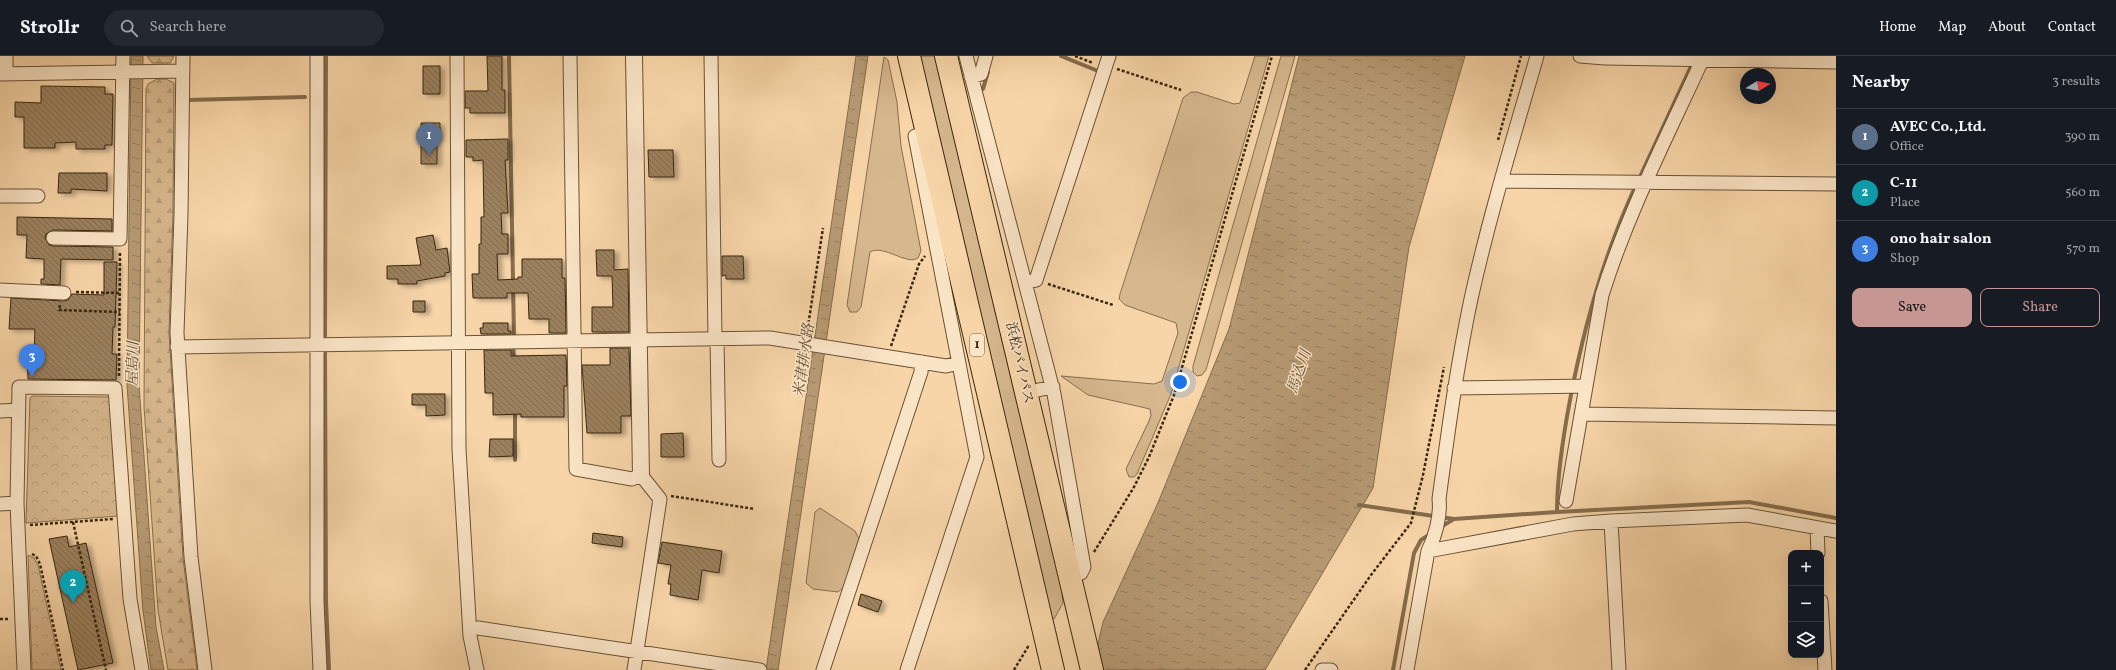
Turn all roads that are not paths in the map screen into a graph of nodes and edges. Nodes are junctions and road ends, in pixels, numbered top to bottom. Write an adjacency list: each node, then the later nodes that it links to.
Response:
1 (6, 56): 20 (street)
2 (123, 56): 19 (street)
3 (183, 56): 18 (street)
4 (317, 56): 36 (street)
5 (457, 56): 35 (street)
6 (570, 56): 33 (street)
7 (634, 56): 34 (street)
8 (711, 56): 32 (street)
9 (909, 56): 22 (highway, 1)
10 (946, 56): 60 (highway, 浜松バイパス)
11 (966, 56): 21 (street)
12 (986, 56): 21 (street)
13 (1537, 56): 23 (street)
14 (1580, 56): 15 (street)
15 (1703, 58): 16 (street); 24 (street)
16 (1836, 62)
17 (1106, 63): 29 (street)
18 (183, 71): 19 (street); 37 (street)
19 (125, 72): 20 (street); 28 (street)
20 (3, 74)
21 (971, 77): 29 (street)
22 (927, 133): 39 (street); 73 (highway, 1)
23 (1501, 180): 24 (street); 42 (street)
24 (1646, 182): 25 (street); 41 (street)
25 (1836, 184)
26 (0, 196): 27 (street)
27 (38, 196)
28 (54, 238)
29 (1031, 281): 40 (street)
30 (0, 290): 31 (street)
31 (62, 293)
32 (716, 338): 34 (street); 38 (street); 50 (street)
33 (574, 340): 34 (street); 35 (street); 51 (street)
34 (639, 340): 51 (street)
35 (458, 342): 36 (street); 62 (street)
36 (316, 345): 37 (street); 67 (street)
37 (177, 347): 66 (street)
38 (922, 362): 39 (street); 71 (street)
39 (959, 363): 45 (street)
40 (1053, 386): 43 (street); 60 (street)
41 (1586, 386): 42 (street); 48 (street)
42 (1454, 388): 58 (street)
43 (1038, 390)
44 (981, 403): 45 (street)
45 (967, 407): 72 (street)
46 (18, 410): 47 (street); 53 (street); 65 (street)
47 (0, 411)
48 (1581, 414): 49 (street); 52 (street)
49 (1836, 418)
50 (719, 460)
51 (641, 475): 63 (street)
52 (1566, 501)
53 (17, 503): 54 (street); 64 (street)
54 (0, 504)
55 (1611, 521): 56 (street); 58 (street); 78 (street)
56 (1817, 528): 57 (street); 59 (street)
57 (1836, 531)
58 (1430, 547): 77 (street)
59 (1818, 550)
60 (1076, 578): 74 (highway, 浜松バイパス)
61 (1822, 622): 79 (street)
62 (470, 629): 63 (street); 68 (street)
63 (637, 652): 69 (street); 70 (street)
64 (24, 670)
65 (142, 670)
66 (206, 670)
67 (320, 670)
68 (477, 670)
69 (634, 670)
70 (760, 670)
71 (823, 670)
72 (907, 670)
73 (1053, 670)
74 (1092, 670)
75 (1322, 670): 76 (street)
76 (1331, 670)
77 (1407, 670)
78 (1619, 670)
79 (1825, 670)

